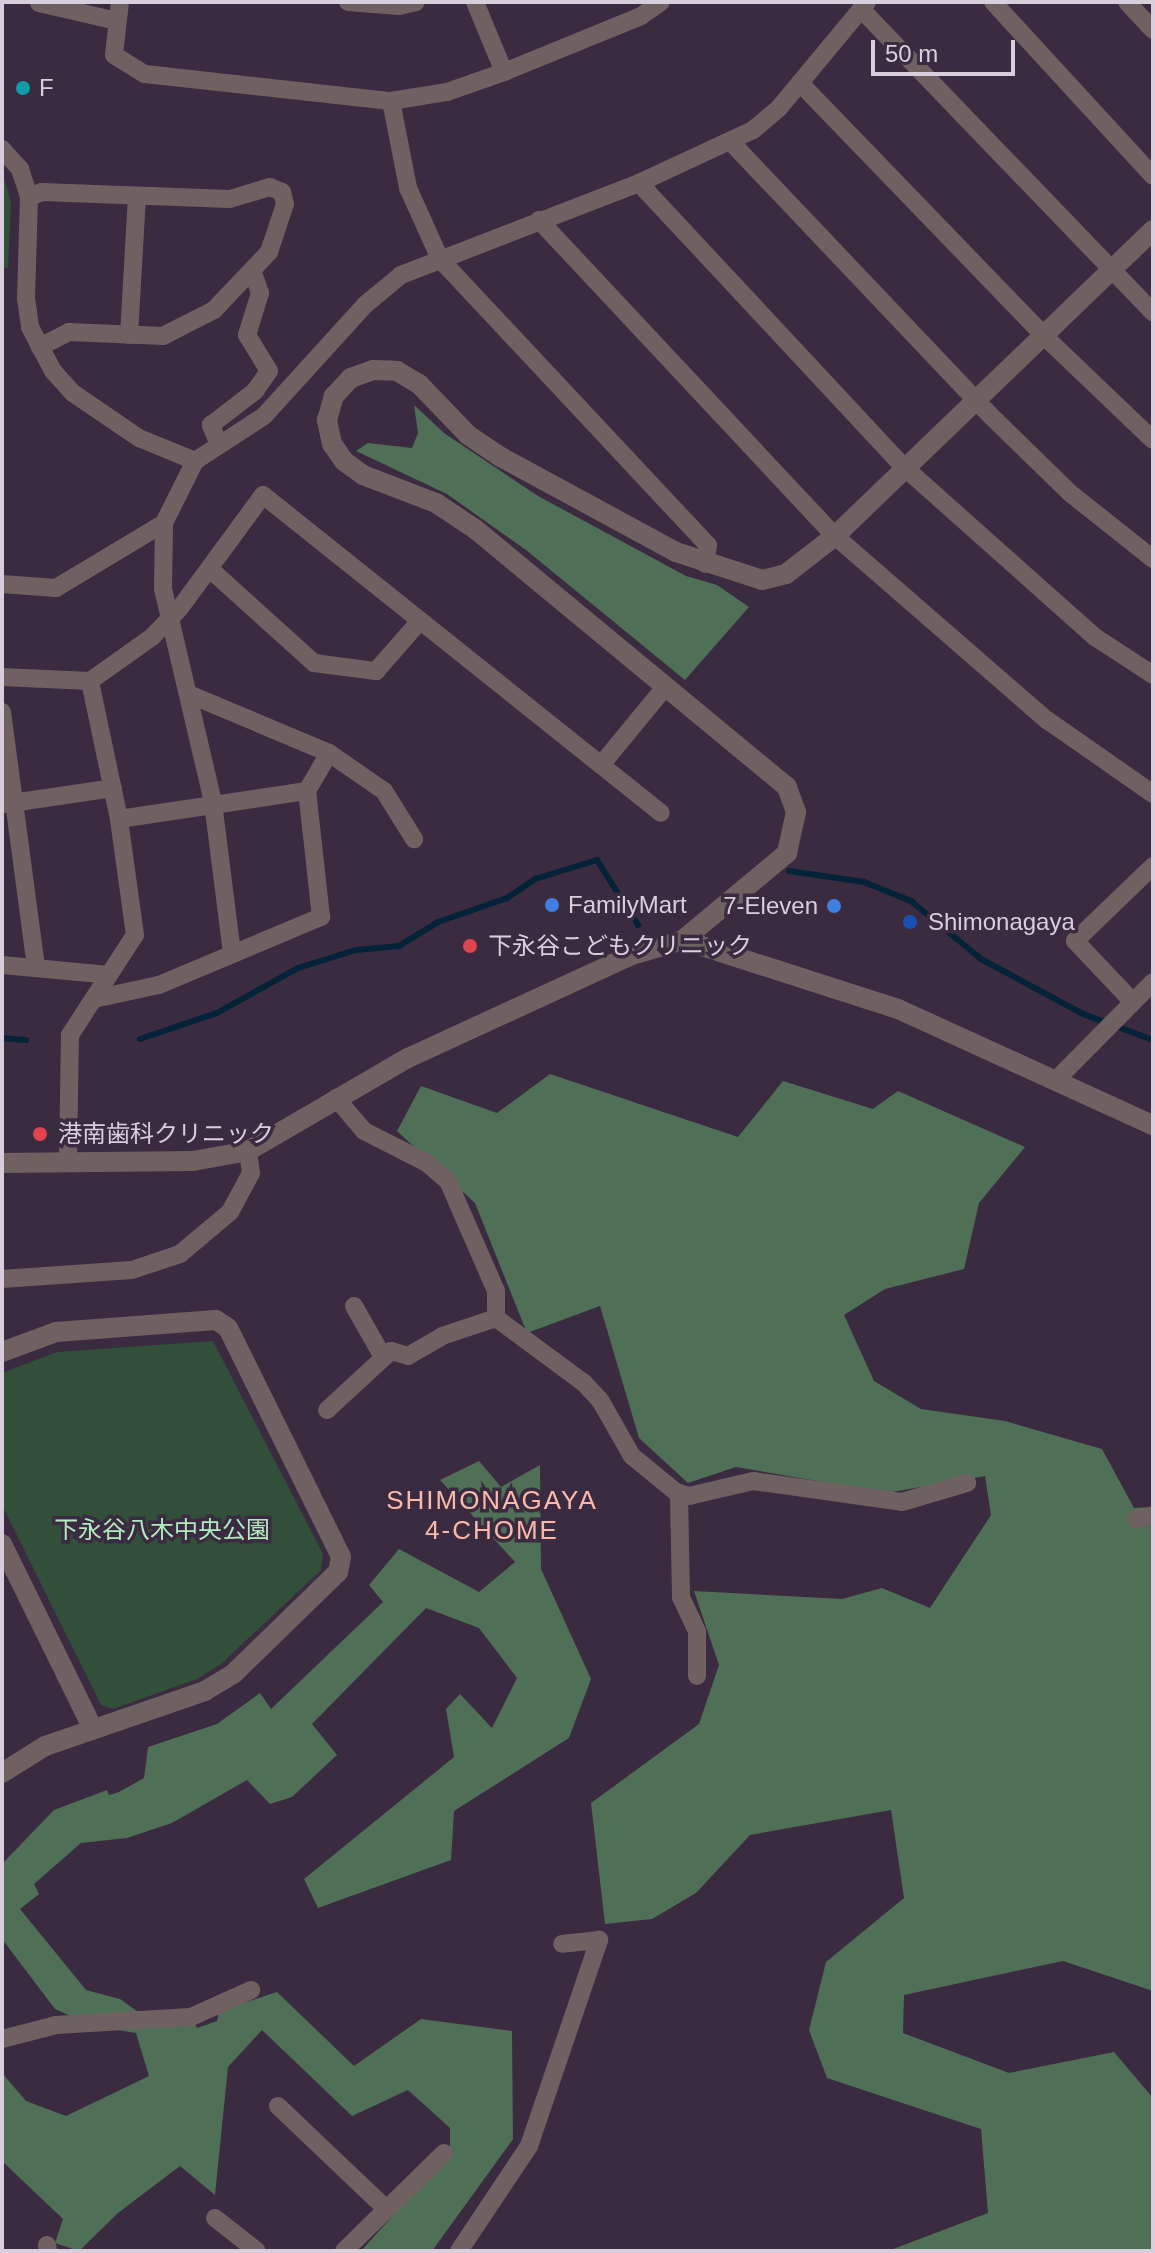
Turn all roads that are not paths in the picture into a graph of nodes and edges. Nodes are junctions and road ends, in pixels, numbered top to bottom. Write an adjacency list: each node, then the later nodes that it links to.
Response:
1 (120, 2): 10 (street)
2 (348, 2): 3 (street)
3 (416, 2)
4 (475, 2): 12 (street)
5 (661, 2): 12 (street)
6 (993, 2): 17 (street)
7 (1127, 2): 11 (street)
8 (39, 3): 10 (street)
9 (864, 5): 13 (street); 25 (street)
10 (117, 21): 14 (street)
11 (1153, 30)
12 (504, 72): 14 (street)
13 (800, 83): 15 (street); 27 (street)
14 (391, 101): 23 (street)
15 (730, 141): 18 (street); 30 (street)
16 (2, 149): 20 (street)
17 (1153, 176)
18 (639, 183): 21 (street); 34 (street)
19 (137, 196): 20 (street); 24 (street); 28 (street)
20 (29, 197): 29 (street)
21 (539, 220): 23 (street); 36 (street)
22 (1153, 230): 25 (street)
23 (440, 259): 32 (street); 38 (street)
24 (252, 270): 28 (street); 32 (street)
25 (1111, 272): 26 (street); 27 (street)
26 (1153, 312)
27 (1042, 334): 30 (street); 31 (street)
28 (129, 335): 29 (street)
29 (40, 347): 33 (street)
30 (974, 400): 34 (street); 37 (street)
31 (1153, 440)
32 (219, 445): 33 (street)
33 (195, 461): 35 (street)
34 (904, 467): 36 (street); 43 (street)
35 (164, 523): 40 (street); 41 (street)
36 (835, 536): 38 (street); 52 (street)
37 (1153, 559)
38 (705, 564): 46 (street)
39 (211, 570): 41 (street); 42 (street); 42 (street)
40 (2, 584)
41 (167, 620): 45 (street); 47 (street)
42 (420, 621): 50 (street)
43 (1153, 675)
44 (2, 677): 45 (street)
45 (90, 681): 51 (street)
46 (665, 687): 50 (street); 60 (street)
47 (191, 695): 49 (street); 54 (street)
48 (2, 712): 55 (street)
49 (329, 753): 53 (street); 58 (street)
50 (601, 765): 56 (street)
51 (113, 788): 55 (street); 57 (street)
52 (1151, 790)
53 (307, 791): 54 (street); 61 (street)
54 (213, 802): 57 (street); 61 (street)
55 (8, 803): 63 (street)
56 (661, 813)
57 (119, 819): 64 (street)
58 (414, 839)
59 (1153, 866): 67 (street)
60 (683, 940): 68 (street); 69 (street)
61 (232, 953): 66 (street)
62 (2, 965): 63 (street)
63 (36, 968): 64 (street)
64 (109, 975): 66 (street)
65 (1153, 982): 67 (street)
66 (94, 999): 72 (street)
67 (1126, 1007): 68 (street)
68 (1057, 1079): 70 (street)
69 (336, 1098): 71 (street); 76 (street)
70 (1153, 1125)
71 (248, 1151): 72 (street); 74 (street)
72 (68, 1160): 73 (street)
73 (2, 1163)
74 (2, 1279)
75 (354, 1306): 78 (street)
76 (496, 1318): 78 (street); 81 (street)
77 (2, 1352): 84 (street)
78 (383, 1357): 79 (street)
79 (327, 1410)
80 (967, 1483): 81 (street)
81 (679, 1493): 83 (street)
82 (2, 1544): 84 (street)
83 (697, 1676)
84 (92, 1727): 85 (street)
85 (2, 1773)
86 (562, 1944): 95 (street)
87 (251, 1990): 88 (street)
88 (2, 2039)
89 (278, 2106): 91 (street)
90 (444, 2153): 91 (street)
91 (385, 2208): 94 (street)
92 (215, 2218): 93 (street)
93 (257, 2251)
94 (344, 2251)
95 (459, 2251)

